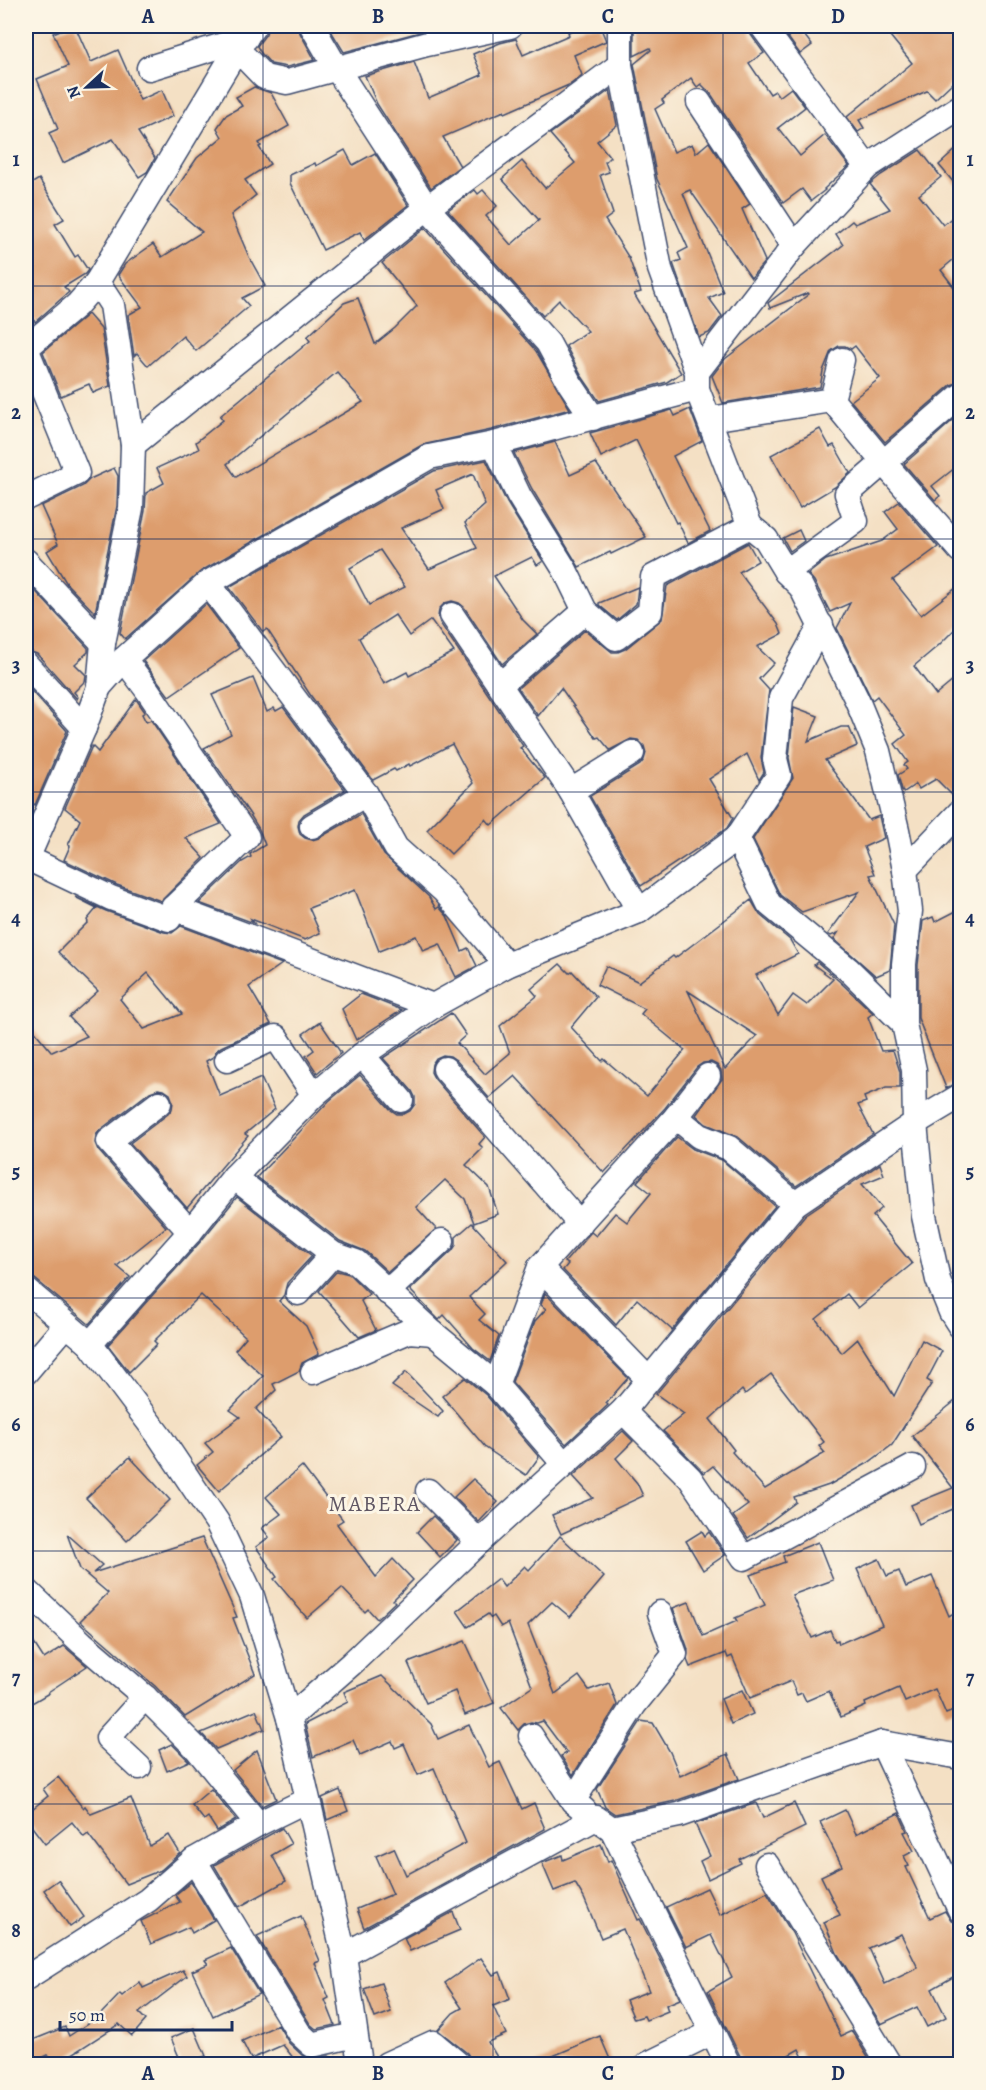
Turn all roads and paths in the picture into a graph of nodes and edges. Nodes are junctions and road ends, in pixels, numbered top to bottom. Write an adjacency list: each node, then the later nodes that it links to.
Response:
1 (312, 26): 8 (street)
2 (510, 26): 8 (street)
3 (620, 26): 6 (street)
4 (762, 26): 11 (street)
5 (246, 38): 7 (street); 8 (street); 14 (street)
6 (620, 65): 12 (street); 17 (street)
7 (149, 69)
8 (337, 69): 12 (street)
9 (699, 102): 13 (street)
10 (960, 107): 11 (street)
11 (867, 167): 13 (street)
12 (427, 208): 20 (street); 23 (street)
13 (794, 246): 17 (street)
14 (97, 282): 15 (street); 23 (street)
15 (26, 348): 25 (street)
16 (842, 360): 19 (street)
17 (697, 381): 20 (street); 21 (street)
18 (960, 396): 24 (street)
19 (831, 400): 21 (street); 24 (street)
20 (593, 418): 22 (street)
21 (710, 419): 26 (street)
22 (494, 444): 30 (street); 31 (street)
23 (133, 445): 34 (street)
24 (883, 462): 27 (street); 29 (street)
25 (26, 498)
26 (750, 526): 29 (street); 31 (street)
27 (960, 550)
28 (26, 561): 34 (street)
29 (786, 572): 33 (street)
30 (208, 583): 35 (street); 42 (street)
31 (585, 611): 37 (street)
32 (452, 615): 37 (street)
33 (821, 625): 46 (street); 48 (street)
34 (103, 643): 38 (street)
35 (124, 659): 38 (street); 49 (street)
36 (26, 664): 39 (street)
37 (501, 684): 41 (street)
38 (99, 687): 39 (street)
39 (84, 728): 44 (street)
40 (632, 753): 41 (street)
41 (571, 791): 50 (street)
42 (366, 794): 45 (street); 51 (street)
43 (960, 812): 48 (street)
44 (33, 818): 47 (street)
45 (312, 826)
46 (737, 838): 50 (street); 53 (street)
47 (26, 860): 49 (street)
48 (905, 870): 53 (street)
49 (173, 908): 52 (street)
50 (639, 911): 51 (street)
51 (507, 965): 52 (street)
52 (433, 1006): 54 (street)
53 (904, 1024): 63 (street)
54 (362, 1055): 58 (street); 60 (street)
55 (227, 1060): 58 (street)
56 (445, 1069): 66 (street)
57 (708, 1076): 62 (street)
58 (314, 1095): 64 (street)
59 (960, 1096): 63 (street)
60 (401, 1100)
61 (159, 1104): 67 (street)
62 (676, 1117): 65 (street); 66 (street)
63 (915, 1123): 65 (street); 75 (street)
64 (234, 1177): 67 (street); 69 (street)
65 (795, 1204): 80 (street)
66 (580, 1224): 70 (street)
67 (190, 1232): 77 (street)
68 (442, 1241): 72 (street)
69 (333, 1254): 72 (street); 73 (street)
70 (540, 1267): 80 (street); 81 (street)
71 (26, 1290): 74 (street)
72 (387, 1292): 76 (street)
73 (298, 1293)
74 (66, 1325): 77 (street); 78 (street)
75 (960, 1326)
76 (433, 1333): 79 (street); 81 (street)
77 (90, 1344): 90 (street)
78 (26, 1372)
79 (313, 1372)
80 (648, 1379): 82 (street)
81 (496, 1385): 83 (street)
82 (623, 1411): 83 (street); 84 (street)
83 (564, 1464): 86 (street)
84 (913, 1467)
85 (428, 1491): 86 (street)
86 (479, 1542): 90 (street)
87 (26, 1590): 89 (street)
88 (660, 1612): 96 (street)
89 (145, 1697): 94 (street); 98 (street)
90 (289, 1718): 95 (street)
91 (531, 1736): 96 (street)
92 (882, 1743): 93 (street); 97 (street); 101 (street)
93 (960, 1757)
94 (139, 1767)
95 (307, 1800): 98 (street); 102 (street)
96 (573, 1801): 97 (street)
97 (604, 1823): 102 (street); 104 (street)
98 (258, 1824): 99 (street)
99 (194, 1860): 103 (street); 105 (street)
100 (767, 1865): 111 (street)
101 (960, 1910)
102 (344, 1955): 105 (street)
103 (26, 1978)
104 (711, 2033): 109 (street); 110 (street)
105 (355, 2035): 106 (street)
106 (360, 2064)
107 (387, 2064): 108 (street)
108 (458, 2064)
109 (648, 2064)
110 (728, 2064)
111 (889, 2064)

